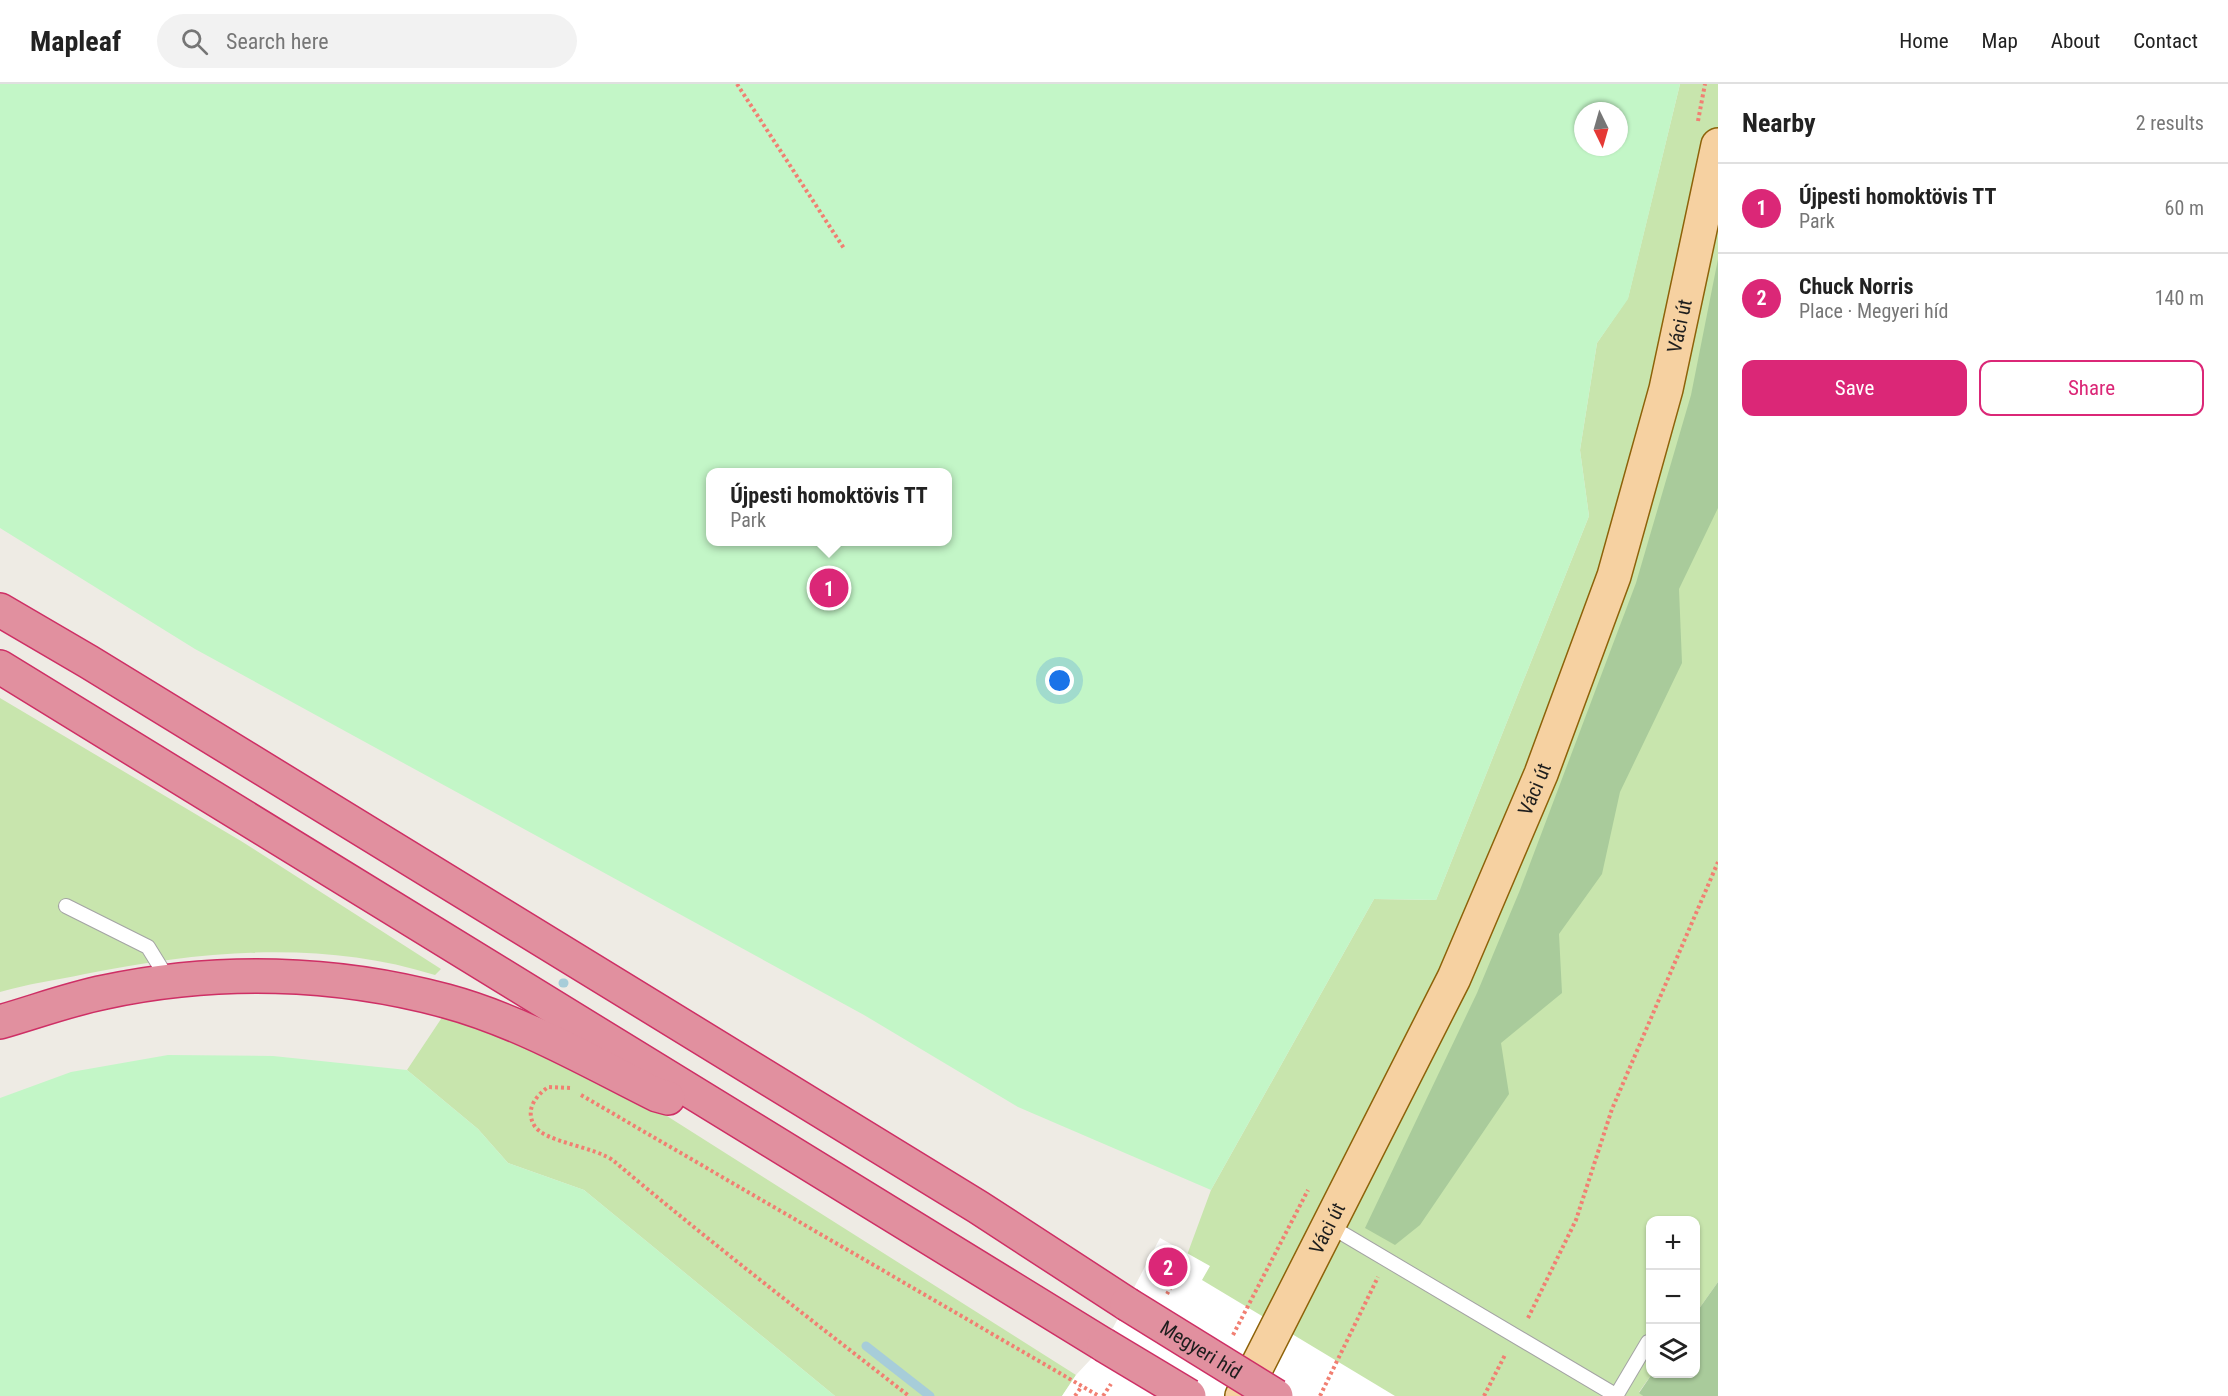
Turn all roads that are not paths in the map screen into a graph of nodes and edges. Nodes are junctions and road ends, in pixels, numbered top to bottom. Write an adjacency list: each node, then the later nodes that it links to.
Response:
1 (1707, 138): 10 (main road, Váci út)
2 (0, 590): 4 (highway)
3 (0, 610): 4 (highway)
4 (89, 662): 14 (highway, Megyeri híd, bridge)
5 (0, 667): 9 (highway)
6 (66, 906): 7 (lane)
7 (169, 981): 8 (highway); 9 (highway)
8 (0, 1022)
9 (723, 1111): 12 (highway, bridge)
10 (1330, 1226): 13 (main road, Váci út); 15 (lane)
11 (1646, 1345): 15 (lane)
12 (1189, 1396)
13 (1242, 1396)
14 (1276, 1396)
15 (1616, 1396)

